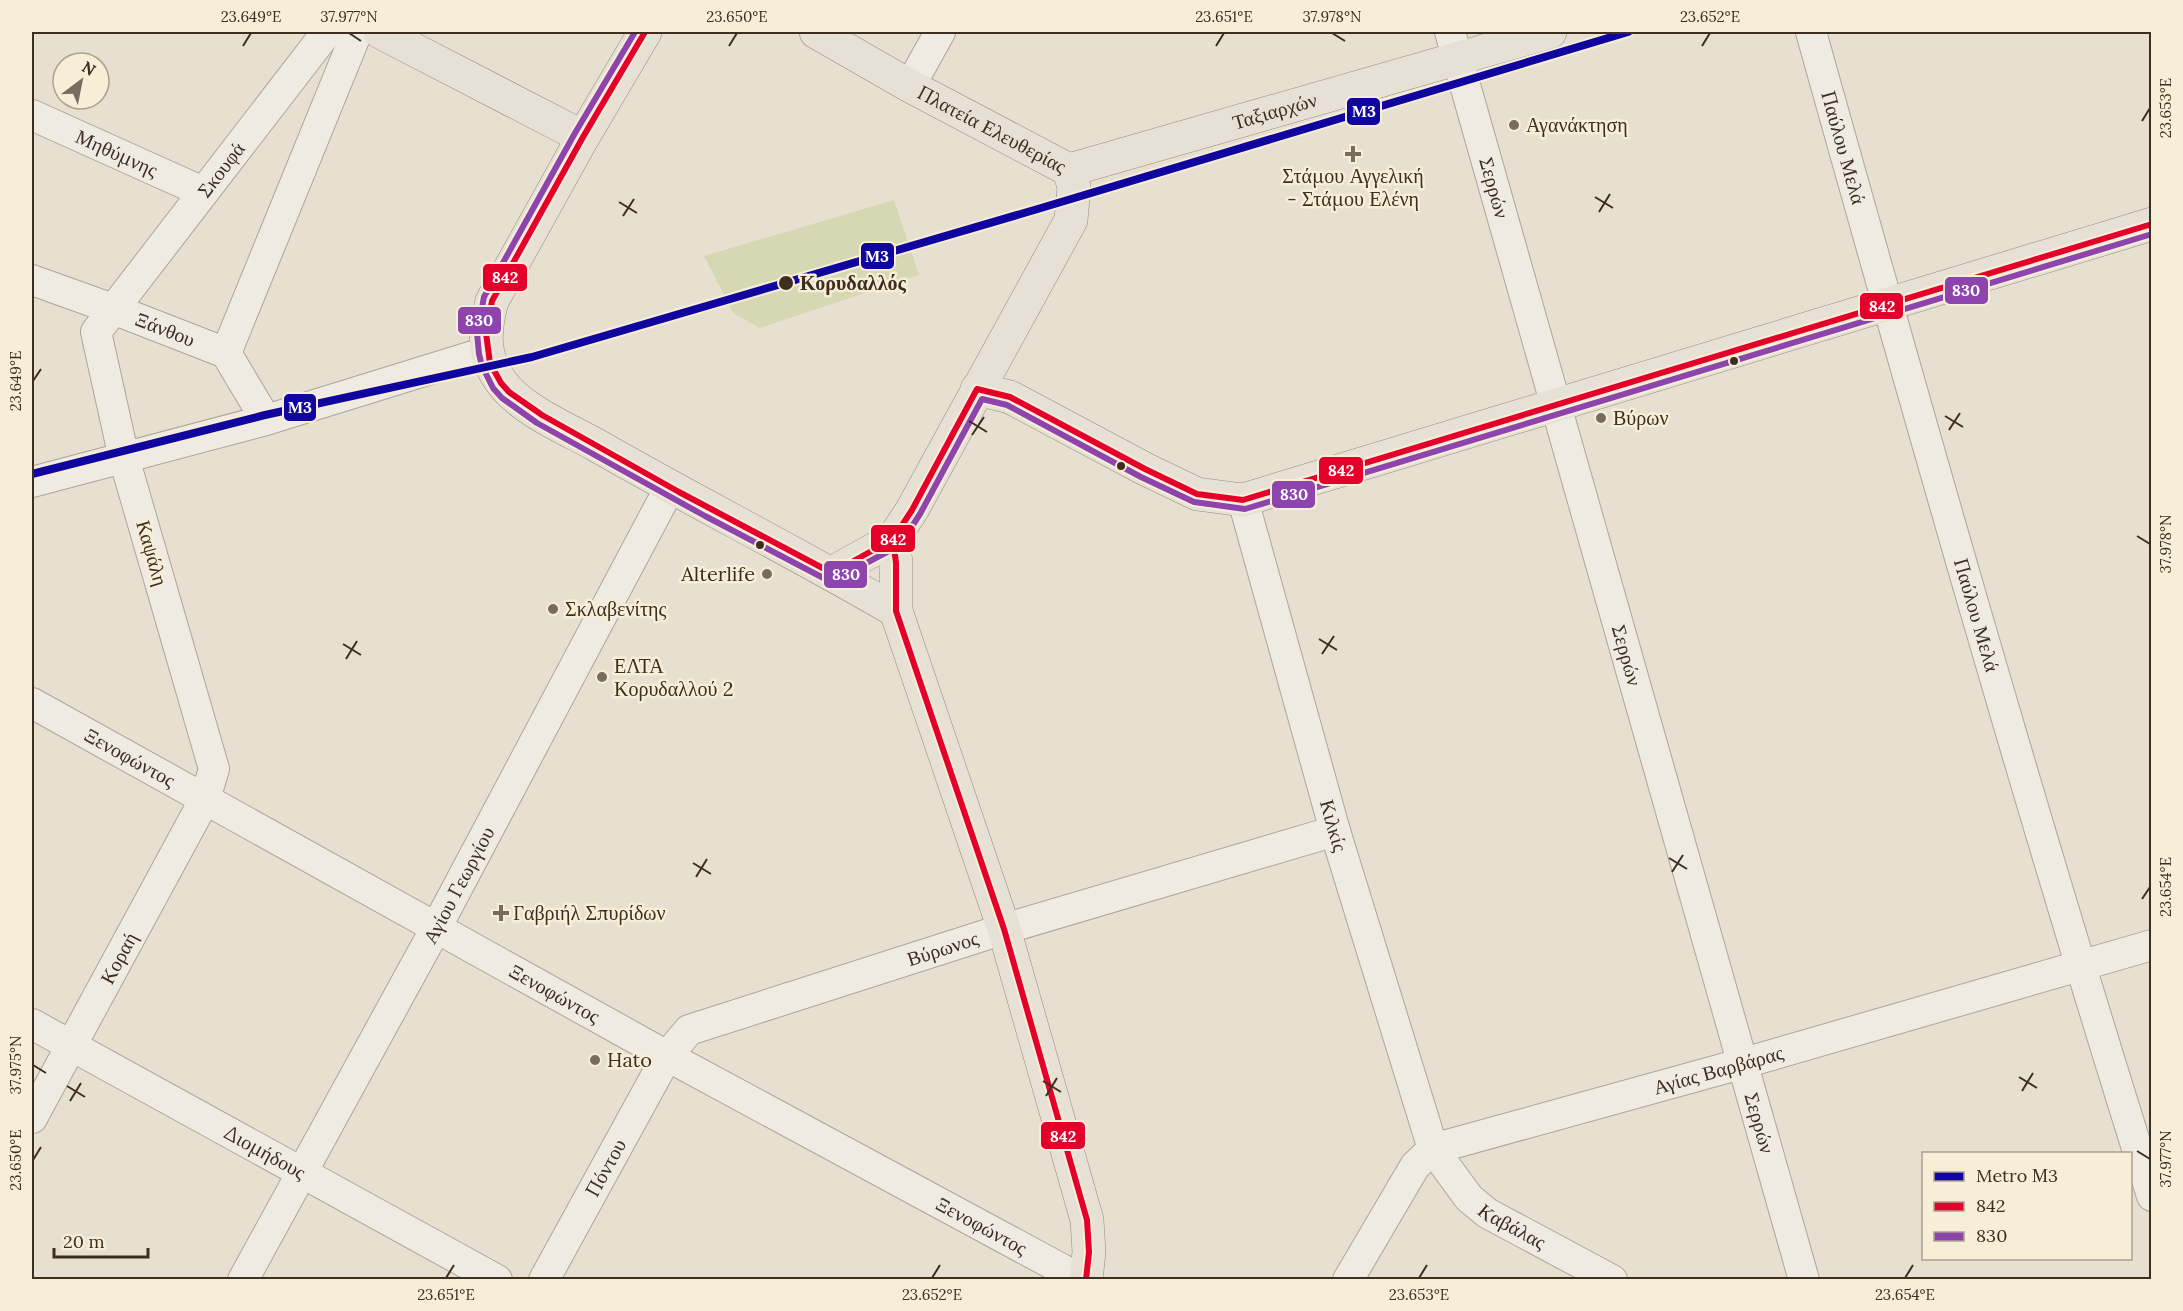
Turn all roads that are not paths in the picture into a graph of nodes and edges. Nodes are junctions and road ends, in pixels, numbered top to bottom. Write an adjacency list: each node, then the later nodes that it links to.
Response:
1 (327, 32): 14 (street, Σκουφά)
2 (357, 32): 20 (street)
3 (380, 32): 12 (main road)
4 (645, 32): 12 (main road)
5 (816, 32): 10 (main road, Πλατεία Ελευθερίας)
6 (940, 32): 10 (street)
7 (1550, 32): 9 (main road, Ταξιαρχών)
8 (1811, 32): 17 (street, Παύλου Μελά)
9 (1454, 45): 13 (main road, Ταξιαρχών); 22 (street, Σερρών)
10 (910, 86): 13 (main road, Πλατεία Ελευθερίας)
11 (32, 115): 14 (street, Μηθύμνης)
12 (583, 137): 19 (main road)
13 (1069, 170): 21 (main road, Πλατεία Ελευθερίας)
14 (203, 192): 18 (street, Σκουφά)
15 (2151, 224): 17 (main road)
16 (32, 280): 18 (street, Ξάνθου)
17 (1887, 304): 22 (main road); 37 (street, Παύλου Μελά)
18 (113, 309): 20 (street, Ξάνθου); 24 (street, Καψάλη)
19 (486, 352): 23 (street); 26 (main road)
20 (226, 353): 23 (street)
21 (977, 389): 27 (main road); 28 (main road, Πλατεία Ελευθερίας)
22 (1556, 404): 27 (main road); 41 (street, Σερρών)
23 (266, 420): 24 (street)
24 (124, 458): 25 (street); 32 (street, Καψάλη)
25 (32, 482)
26 (670, 488): 29 (main road); 34 (street, Αγίου Γεωργίου)
27 (1243, 500): 33 (street, Κιλκίς)
28 (893, 539): 29 (main road, Πλατεία Ελευθερίας); 30 (main road)
29 (832, 573): 30 (main road)
30 (896, 611): 35 (main road)
31 (32, 703): 32 (street, Ξενοφώντος)
32 (205, 799): 34 (street, Ξενοφώντος); 39 (street, Κοραή)
33 (1335, 831): 35 (street, Βύρωνος); 43 (street, Κιλκίς)
34 (436, 928): 40 (street, Ξενοφώντος); 44 (street, Αγίου Γεωργίου)
35 (1004, 929): 40 (street, Βύρωνος); 49 (main road)
36 (2151, 945): 37 (street, Αγίας Βαρβάρας)
37 (2079, 966): 41 (street, Αγίας Βαρβάρας); 45 (street, Παύλου Μελά)
38 (32, 1024): 39 (street, Διομήδους)
39 (71, 1046): 42 (street, Κοραή); 44 (street, Διομήδους)
40 (667, 1056): 48 (street, Πόντου); 49 (street, Ξενοφώντος)
41 (1744, 1063): 43 (street, Αγίας Βαρβάρας); 52 (street, Σερρών)
42 (32, 1118)
43 (1433, 1149): 50 (street); 51 (street, Καβάλας)
44 (302, 1172): 46 (street, Αγίου Γεωργίου); 47 (street, Διομήδους)
45 (2151, 1196)
46 (243, 1280)
47 (497, 1280)
48 (544, 1280)
49 (1084, 1280)
50 (1348, 1280)
51 (1612, 1280)
52 (1804, 1280)

